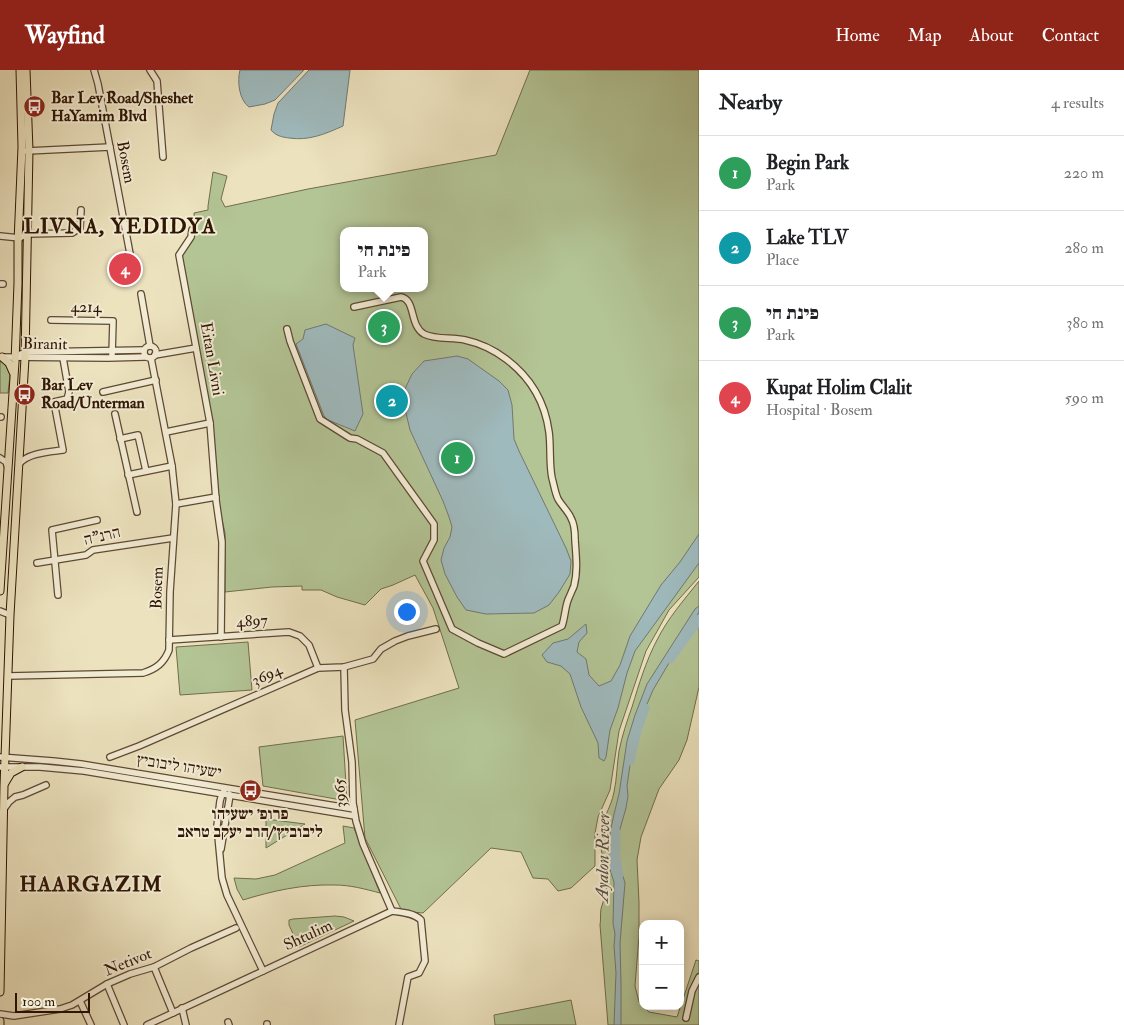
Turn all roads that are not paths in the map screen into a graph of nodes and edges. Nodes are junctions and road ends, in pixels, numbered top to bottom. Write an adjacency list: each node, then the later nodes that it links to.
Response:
1 (20, 70): 6 (main road)
2 (26, 70): 6 (main road)
3 (94, 70): 5 (street, Bosem)
4 (150, 70): 7 (street)
5 (110, 147): 6 (street); 13 (street, Bosem)
6 (26, 152): 11 (main road); 12 (main road)
7 (163, 157)
8 (82, 210): 11 (street)
9 (192, 230): 18 (street, Eitan Livni)
10 (0, 236): 12 (street)
11 (27, 237): 12 (street); 20 (main road)
12 (19, 238): 23 (main road)
13 (131, 258)
14 (141, 294): 19 (street, Bosem)
15 (354, 307): 17 (street)
16 (51, 320): 21 (street, 4214)
17 (287, 329)
18 (196, 346): 19 (street, Biranit); 29 (street, Eitan Livni)
19 (150, 353): 21 (street, Biranit); 26 (street, Bosem)
20 (25, 355): 21 (street, Biranit); 23 (street, Biranit); 24 (street, Biranit); 33 (main road)
21 (111, 355): 24 (street, Biranit)
22 (1, 357): 23 (street, Biranit); 25 (main road)
23 (15, 357): 25 (main road)
24 (62, 358): 35 (street)
25 (14, 373): 32 (main road)
26 (156, 380): 27 (street); 30 (street, Bosem)
27 (103, 392)
28 (114, 414): 31 (street)
29 (210, 423): 30 (street); 41 (street, Eitan Livni)
30 (166, 432): 37 (street, Bosem)
31 (120, 439): 39 (street); 40 (street)
32 (9, 449): 34 (street); 38 (main road)
33 (19, 451): 35 (street); 36 (main road)
34 (0, 457): 38 (street)
35 (28, 457): 36 (street)
36 (18, 464): 51 (main road)
37 (172, 466): 39 (street); 42 (street, Bosem)
38 (8, 468): 48 (main road)
39 (146, 471): 40 (street)
40 (128, 475): 43 (street)
41 (216, 497): 42 (street); 54 (street, Eitan Livni)
42 (176, 504): 45 (street, Bosem)
43 (137, 512)
44 (97, 520): 46 (street)
45 (173, 538): 46 (street, הרנ"ה); 55 (street, Bosem)
46 (55, 560): 47 (street, הרנ"ה); 49 (street)
47 (38, 563)
48 (0, 591)
49 (58, 596)
50 (0, 611): 51 (street)
51 (10, 615): 52 (street); 58 (main road)
52 (0, 617)
53 (436, 629): 56 (street, 3694)
54 (221, 636): 55 (street, 4897); 57 (street, 4897)
55 (169, 640): 58 (street, Bosem)
56 (344, 667): 57 (street, 3694); 69 (street, 3965)
57 (318, 668): 60 (street, 3694)
58 (8, 676): 59 (main road)
59 (3, 757): 61 (main road); 65 (street, ישעיהו ליבוביץ)
60 (110, 757)
61 (2, 767): 62 (street, ישעיהו ליבוביץ); 64 (main road)
62 (22, 767): 64 (main road); 66 (street, ישעיהו ליבוביץ)
63 (46, 785): 68 (street)
64 (4, 788): 68 (street); 70 (main road)
65 (227, 788): 66 (street); 67 (street); 69 (street, ישעיהו ליבוביץ)
66 (222, 794): 67 (street, ישעיהו ליבוביץ); 72 (street)
67 (230, 795): 71 (street, ישעיהו ליבוביץ); 72 (street)
68 (15, 797): 70 (street)
69 (354, 809): 71 (street, 3965)
70 (4, 810): 79 (main road)
71 (355, 816): 73 (street, 3965)
72 (220, 858): 76 (street)
73 (392, 911): 76 (street, Shtulim); 91 (street)
74 (236, 928): 75 (street, Netivot)
75 (154, 967): 78 (street, Netivot); 82 (street)
76 (264, 971): 81 (street, Shtulim)
77 (699, 977): 84 (street)
78 (107, 984): 80 (street, Netivot); 88 (street)
79 (0, 992)
80 (80, 1001): 83 (street, Netivot); 87 (street)
81 (182, 1008): 82 (street, Shtulim); 90 (street)
82 (173, 1013): 89 (street, Shtulim)
83 (0, 1014)
84 (686, 1018)
85 (0, 1021): 86 (main road)
86 (0, 1025)
87 (91, 1025)
88 (124, 1025)
89 (147, 1025)
90 (186, 1025)
91 (399, 1025)

